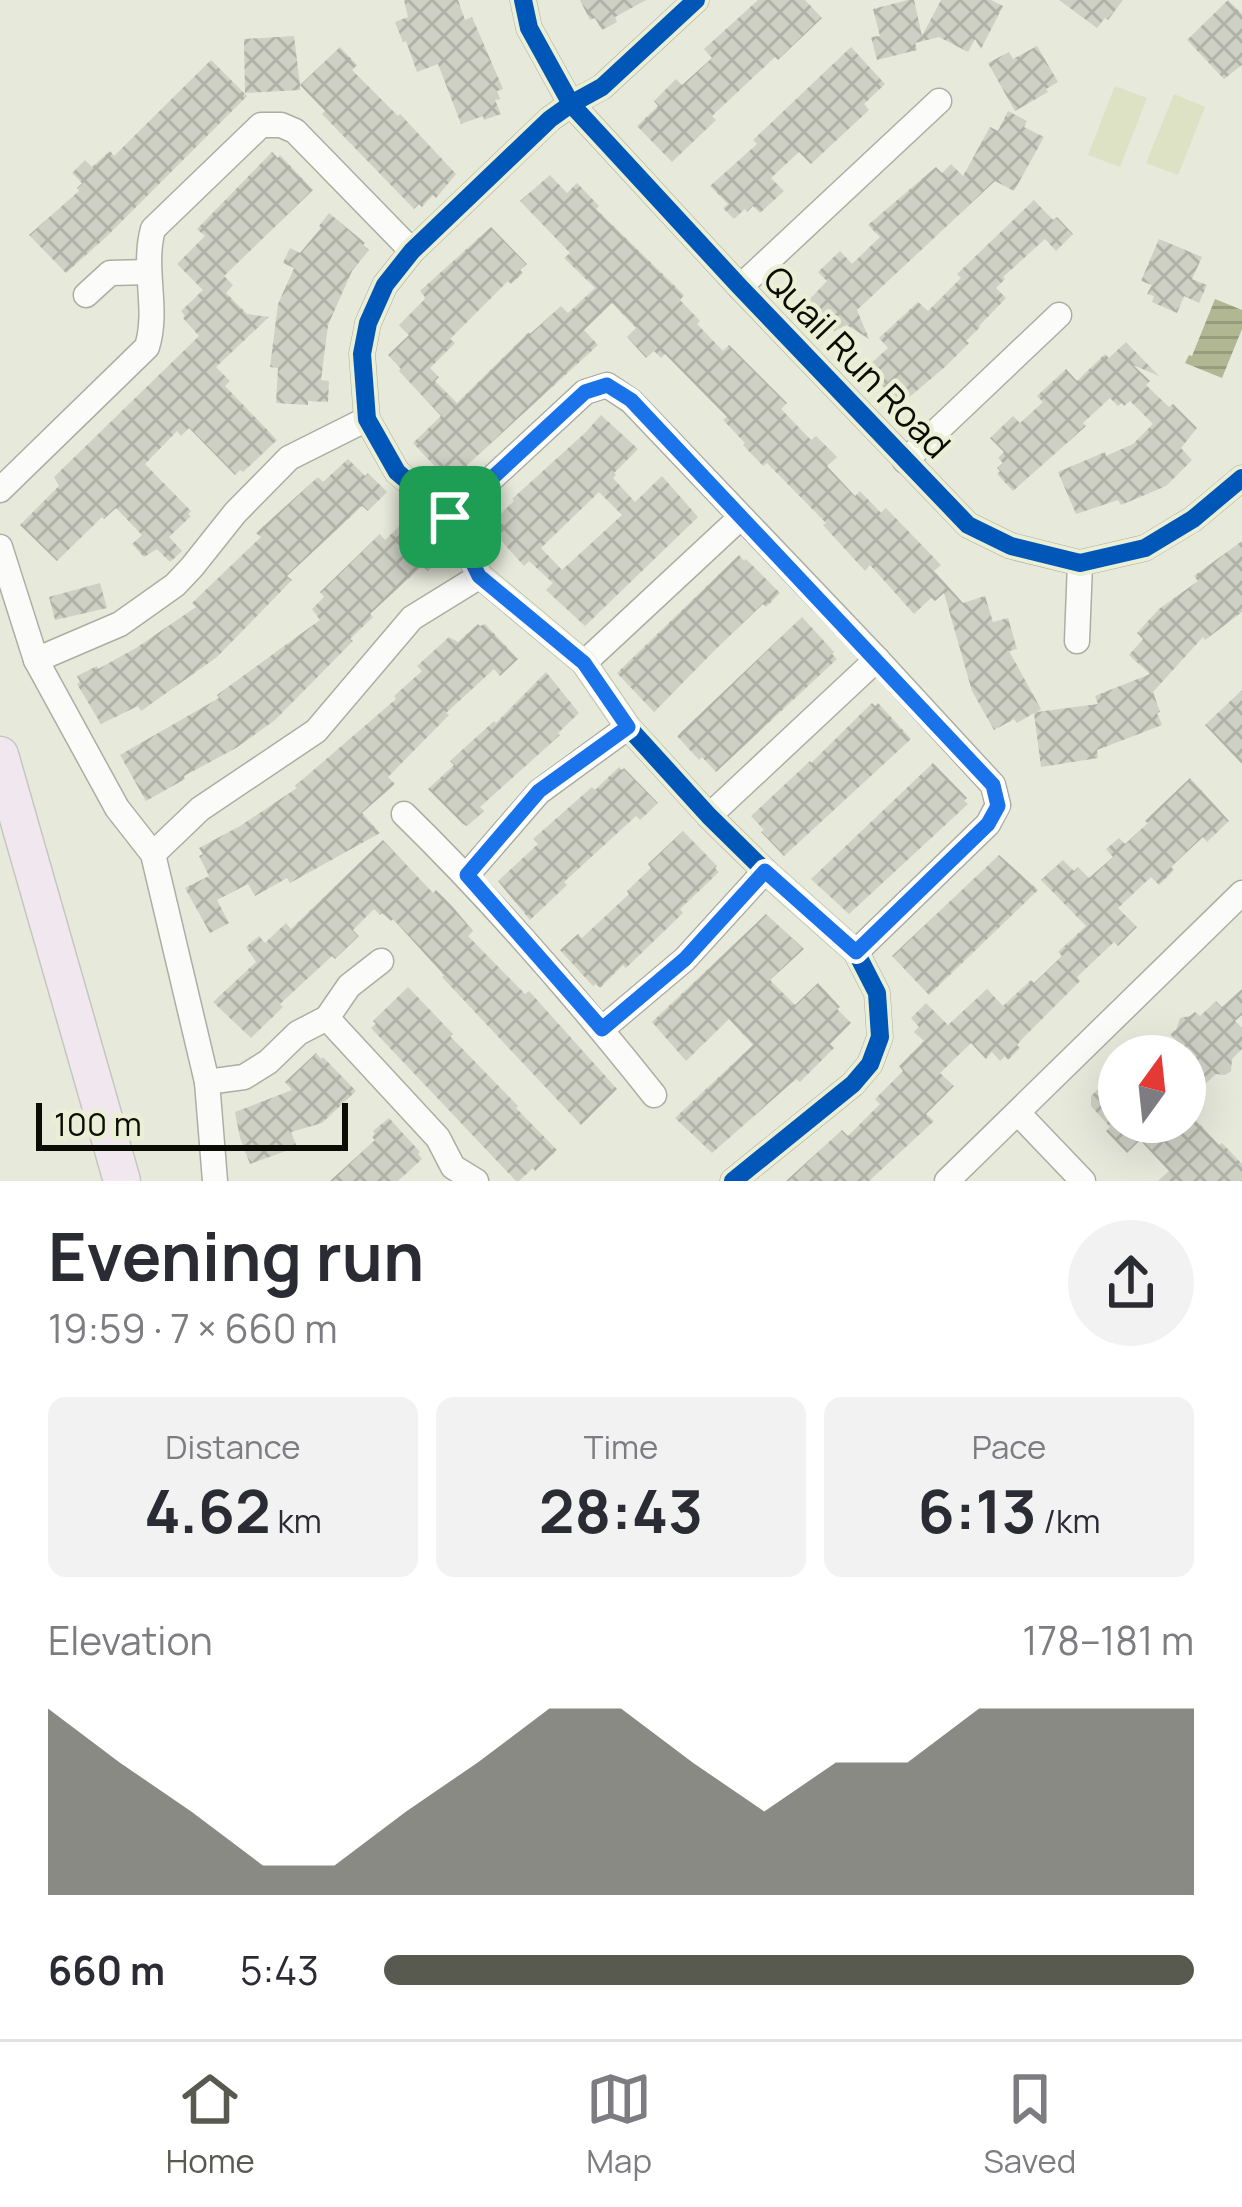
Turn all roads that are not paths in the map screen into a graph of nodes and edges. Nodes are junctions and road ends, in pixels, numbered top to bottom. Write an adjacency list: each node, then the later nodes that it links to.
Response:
1 (523, 0): 4 (street, Quail Run Road)
2 (696, 0): 4 (street)
3 (939, 101): 7 (street)
4 (571, 104): 5 (street); 7 (street, Quail Run Road)
5 (412, 251): 6 (street); 10 (street)
6 (149, 272): 8 (street); 13 (street)
7 (740, 287): 11 (street, Quail Run Road)
8 (86, 295)
9 (1059, 315): 11 (street)
10 (367, 419): 14 (street); 20 (street)
11 (905, 461): 17 (street, Quail Run Road)
12 (1242, 478): 17 (street, Quail Run Road)
13 (0, 490)
14 (450, 517): 15 (street); 18 (street)
15 (742, 518): 21 (street); 22 (street)
16 (0, 548): 20 (street)
17 (1080, 563): 19 (street)
18 (479, 576): 22 (street); 27 (street)
19 (1077, 641)
20 (36, 659): 27 (street)
21 (877, 659): 26 (street); 31 (street)
22 (584, 663): 23 (street)
23 (628, 727): 26 (street); 29 (street)
24 (0, 755): 39 (highway)
25 (404, 814): 29 (street)
26 (709, 816): 28 (street)
27 (153, 854): 35 (street)
28 (765, 871): 31 (street); 34 (street)
29 (467, 875): 34 (street)
30 (1242, 893): 37 (street)
31 (856, 952): 42 (street)
32 (381, 961): 33 (street)
33 (327, 1018): 35 (street); 38 (street)
34 (602, 1029): 36 (street)
35 (207, 1082): 40 (street)
36 (654, 1095)
37 (1018, 1113): 43 (street); 44 (street)
38 (446, 1174): 41 (street)
39 (122, 1181)
40 (214, 1181)
41 (476, 1181)
42 (733, 1181)
43 (947, 1181)
44 (1083, 1181)

